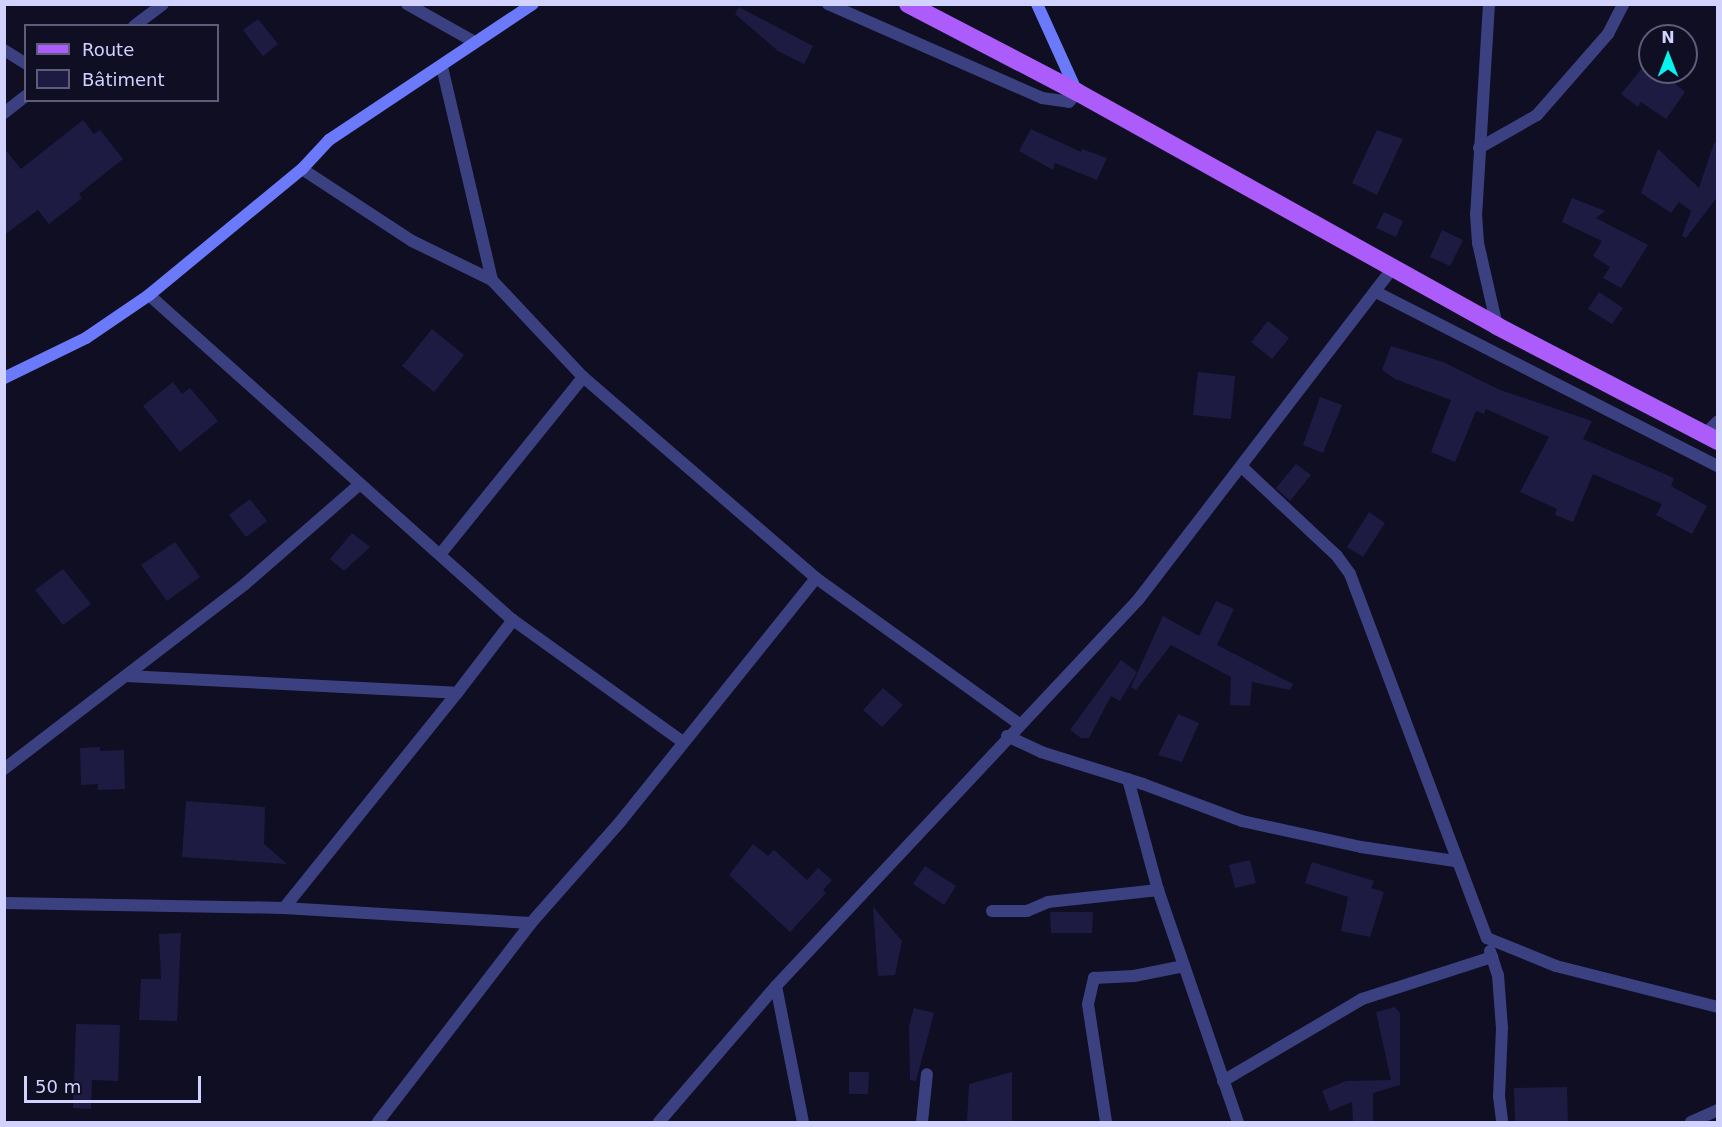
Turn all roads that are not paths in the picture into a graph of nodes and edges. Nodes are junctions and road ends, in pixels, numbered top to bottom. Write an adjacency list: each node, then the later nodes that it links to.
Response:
1 (164, 4): 9 (street)
2 (407, 4): 10 (street)
3 (532, 4): 10 (street)
4 (828, 4): 14 (street)
5 (908, 4): 14 (main road)
6 (1037, 4): 14 (street)
7 (1488, 4): 17 (street)
8 (1623, 4): 17 (street)
9 (137, 24)
10 (473, 41): 13 (street)
11 (4, 50): 12 (street)
12 (24, 63)
13 (442, 66): 18 (street); 20 (street)
14 (1077, 92): 19 (main road)
15 (24, 97): 16 (street)
16 (4, 112)
17 (1479, 148): 23 (street)
18 (302, 169): 20 (street); 22 (street)
19 (1394, 268): 21 (street); 23 (main road)
20 (492, 280): 24 (street)
21 (1376, 292): 27 (street); 28 (street)
22 (149, 295): 25 (street); 29 (street)
23 (1497, 326): 26 (main road)
24 (583, 377): 30 (street); 31 (street)
25 (4, 378)
26 (1713, 432)
27 (1718, 466)
28 (1243, 468): 35 (street); 40 (street)
29 (360, 484): 30 (street); 33 (street)
30 (442, 552): 32 (street)
31 (816, 578): 35 (street); 37 (street)
32 (513, 620): 34 (street); 37 (street)
33 (126, 676): 34 (street); 38 (street)
34 (457, 693): 43 (street)
35 (1019, 724): 36 (street)
36 (1007, 736): 39 (street); 49 (street)
37 (683, 742): 45 (street)
38 (4, 769)
39 (1128, 779): 40 (street); 41 (street)
40 (1455, 861): 46 (street)
41 (1158, 890): 44 (street); 48 (street)
42 (4, 903): 43 (street)
43 (284, 908): 45 (street)
44 (992, 911)
45 (531, 923): 54 (street)
46 (1486, 938): 47 (street); 50 (street)
47 (1492, 957): 52 (street); 60 (street)
48 (1184, 966): 52 (street); 58 (street)
49 (776, 986): 55 (street); 56 (street)
50 (1718, 1006)
51 (927, 1074): 57 (street)
52 (1223, 1081): 59 (street)
53 (1718, 1110): 61 (street)
54 (378, 1122)
55 (659, 1122)
56 (803, 1122)
57 (922, 1122)
58 (1106, 1122)
59 (1238, 1122)
60 (1502, 1122)
61 (1690, 1122)

